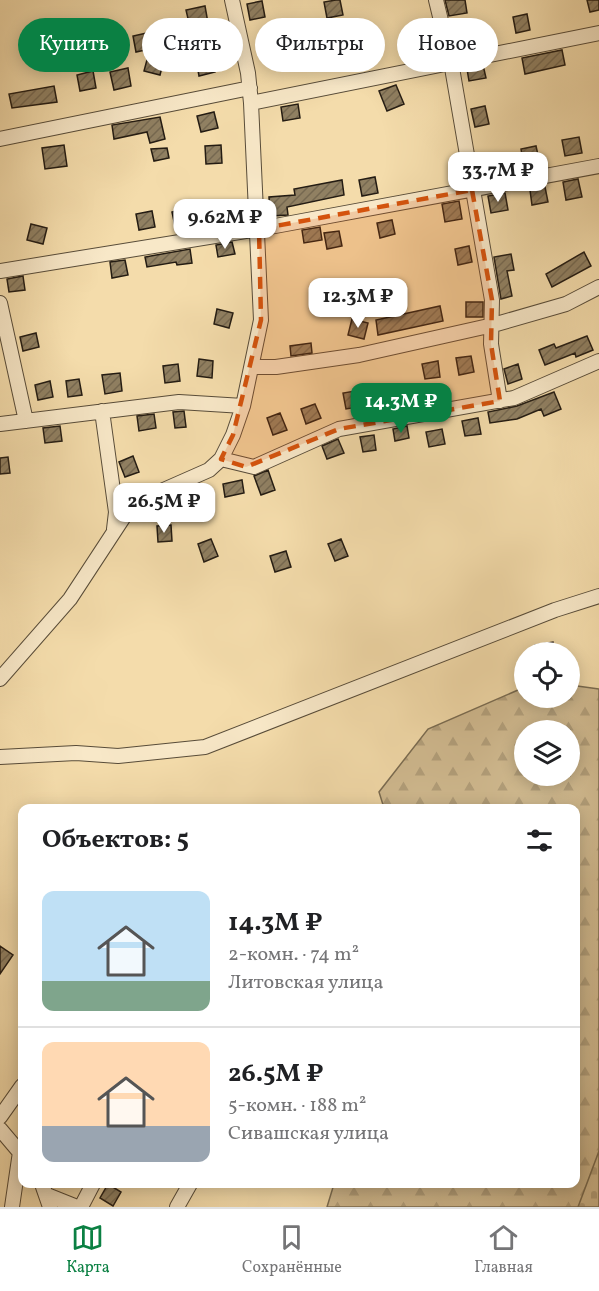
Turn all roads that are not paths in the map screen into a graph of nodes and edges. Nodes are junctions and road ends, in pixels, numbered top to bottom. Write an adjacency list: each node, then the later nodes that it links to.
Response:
1 (232, 0): 8 (street)
2 (436, 0): 3 (street)
3 (440, 18)
4 (599, 33): 5 (street)
5 (498, 53)
6 (402, 72): 9 (street)
7 (453, 72): 12 (street)
8 (250, 88): 9 (street); 10 (street)
9 (251, 103): 13 (street)
10 (0, 139)
11 (599, 166): 12 (street)
12 (472, 190): 13 (street); 17 (street)
13 (259, 229): 14 (street); 19 (street)
14 (0, 271)
15 (599, 287): 17 (street)
16 (0, 303): 23 (street)
17 (492, 325): 19 (street); 20 (street)
18 (599, 361): 20 (street)
19 (252, 367): 21 (street)
20 (500, 401): 25 (street)
21 (243, 406): 22 (street); 25 (street)
22 (102, 411): 23 (street); 26 (street)
23 (26, 421): 24 (street)
24 (0, 424)
25 (221, 459): 26 (street)
26 (114, 531): 28 (street)
27 (599, 596): 29 (street)
28 (0, 679)
29 (0, 757)
30 (18, 1092): 31 (street)
31 (0, 1117)
32 (0, 1129): 33 (street)
33 (18, 1150)
34 (18, 1171): 38 (street)
35 (91, 1188): 39 (street)
36 (188, 1188): 40 (street)
37 (46, 1195): 39 (street)
38 (12, 1207)
39 (79, 1207)
40 (177, 1207)

